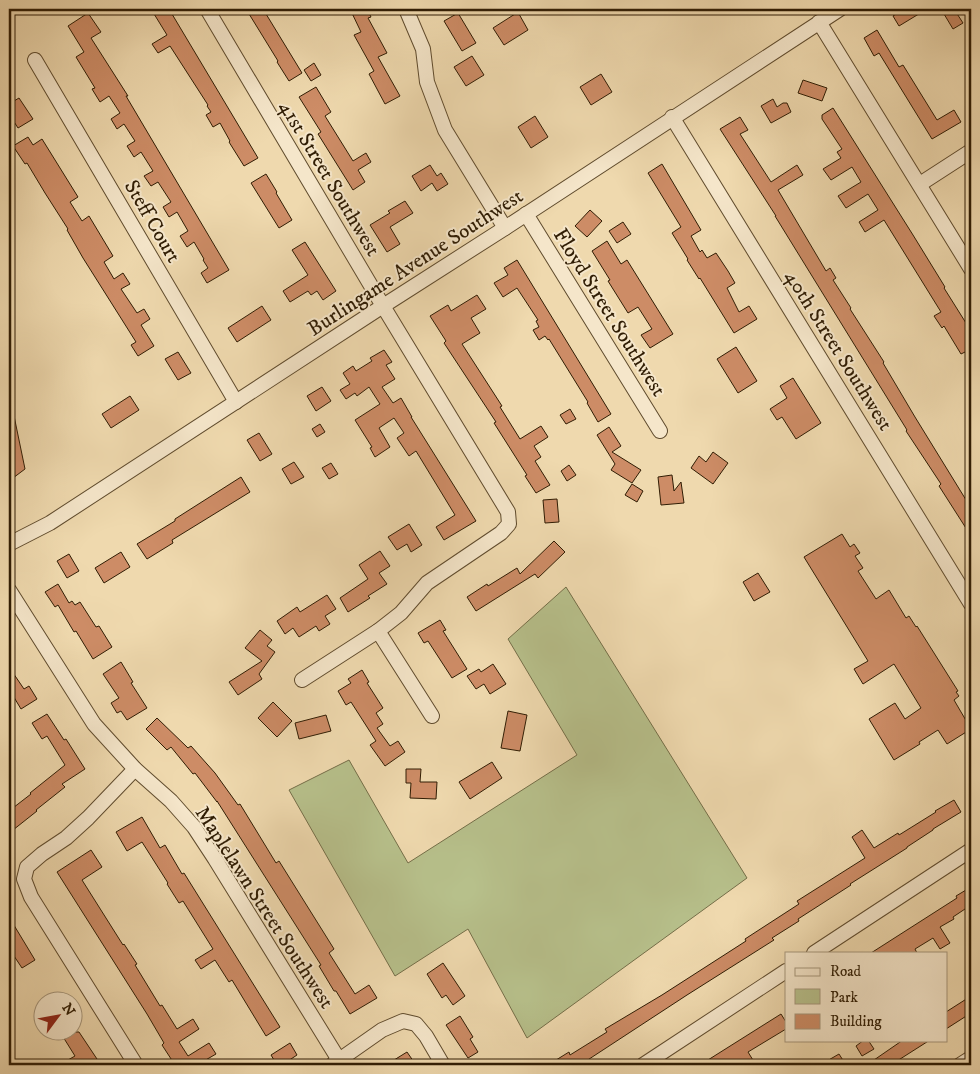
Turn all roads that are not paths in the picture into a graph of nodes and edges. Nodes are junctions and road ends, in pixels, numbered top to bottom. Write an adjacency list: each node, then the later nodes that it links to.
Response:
1 (207, 9): 12 (street, 41st Street Southwest)
2 (406, 9): 10 (street)
3 (840, 9): 4 (street, Burlingame Avenue Southwest)
4 (819, 22): 6 (street, Burlingame Avenue Southwest); 8 (street)
5 (35, 60): 13 (street, Steff Court)
6 (672, 118): 9 (street, Burlingame Avenue Southwest); 17 (street, 40th Street Southwest)
7 (971, 151): 8 (street)
8 (920, 184): 11 (street)
9 (526, 214): 10 (street, Burlingame Avenue Southwest); 14 (street, Floyd Street Southwest)
10 (506, 228): 12 (street, Burlingame Avenue Southwest)
11 (971, 269)
12 (383, 306): 13 (street, Burlingame Avenue Southwest); 18 (street, 41st Street Southwest)
13 (236, 402): 15 (street, Burlingame Avenue Southwest)
14 (660, 431)
15 (9, 544)
16 (9, 590): 21 (street, Maplelawn Street Southwest)
17 (971, 604)
18 (378, 631): 19 (street); 20 (street)
19 (302, 680)
20 (432, 716)
21 (134, 769): 26 (street, Maplelawn Street Southwest); 27 (street)
22 (971, 850): 23 (street)
23 (816, 952)
24 (785, 972): 29 (street)
25 (971, 1058): 30 (street)
26 (335, 1063): 28 (street)
27 (136, 1065)
28 (443, 1065)
29 (643, 1065)
30 (960, 1065)

